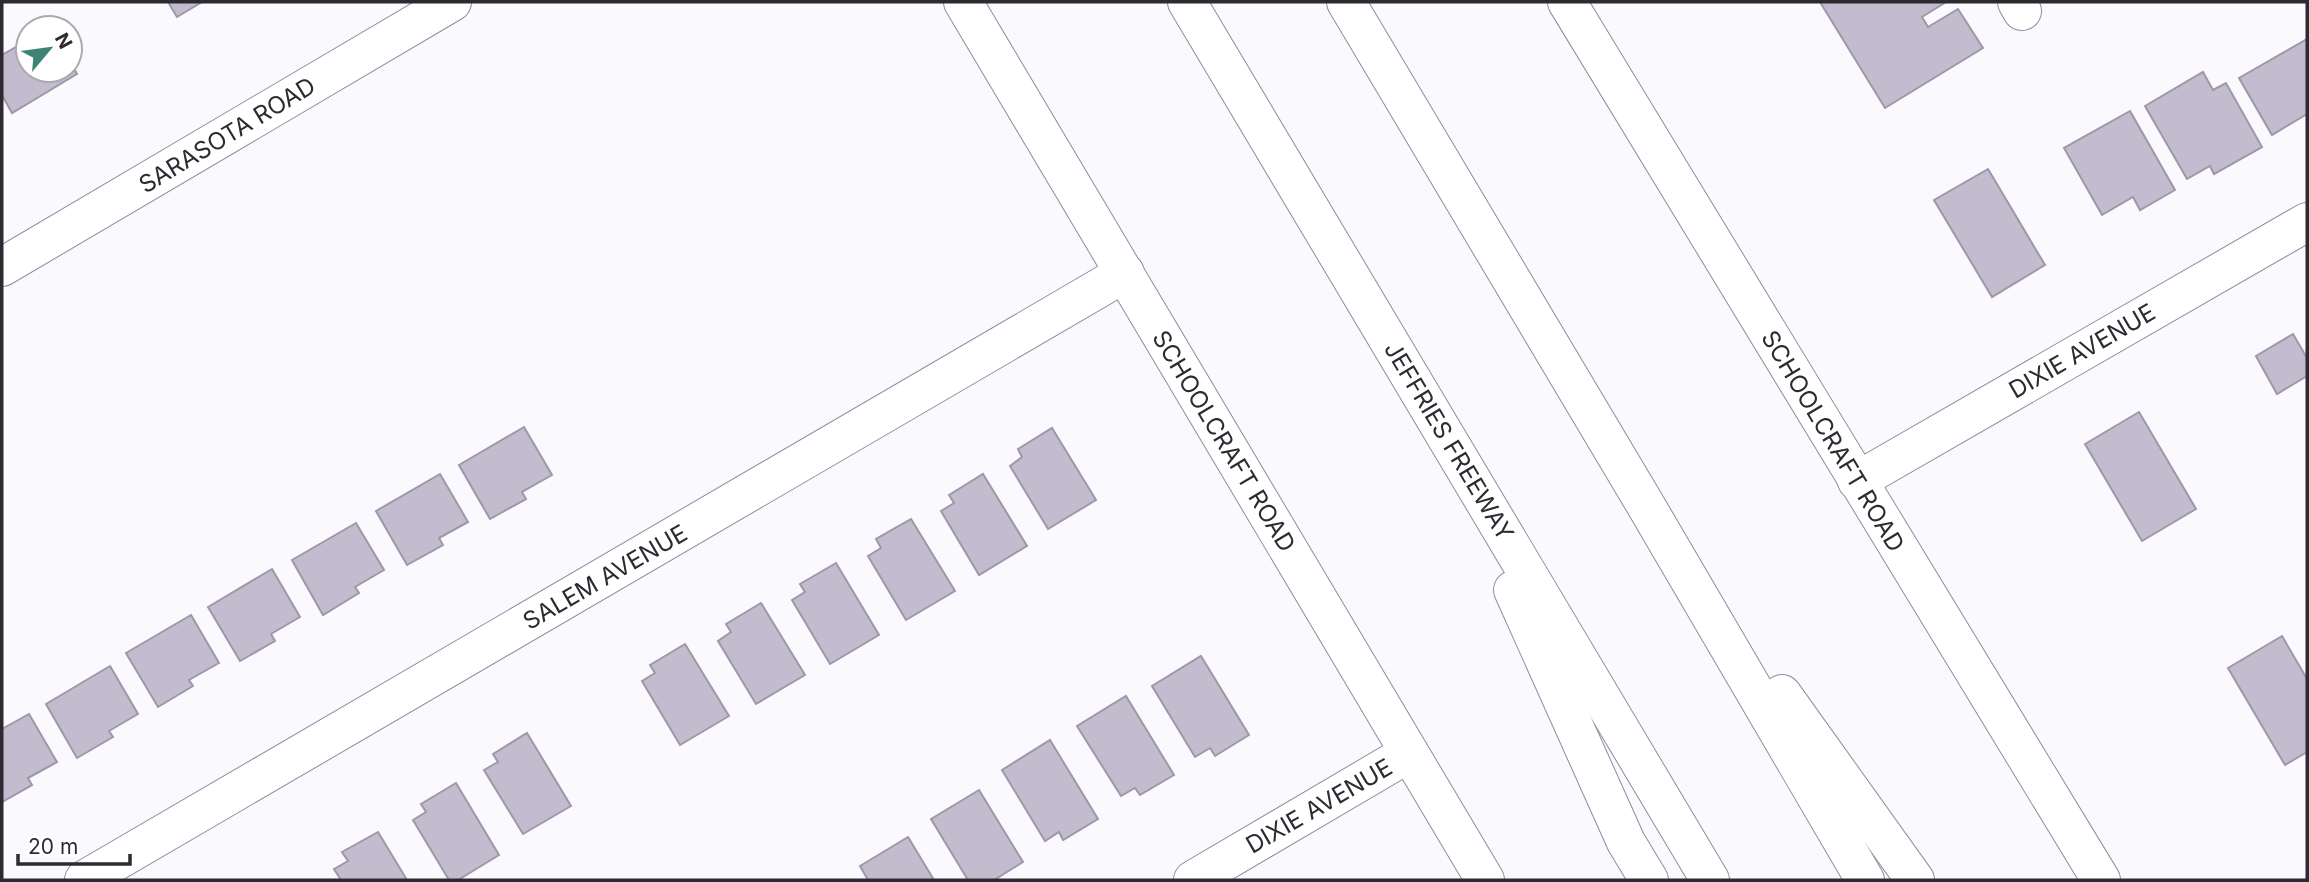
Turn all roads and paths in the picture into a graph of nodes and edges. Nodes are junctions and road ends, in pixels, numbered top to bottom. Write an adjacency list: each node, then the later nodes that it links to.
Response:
1 (452, 2): 7 (main road, SARASOTA ROAD)
2 (963, 2): 8 (main road, SCHOOLCRAFT ROAD)
3 (1187, 2): 9 (main road, JEFFRIES FREEWAY)
4 (1346, 2): 11 (main road)
5 (1567, 2): 10 (main road, SCHOOLCRAFT ROAD)
6 (2307, 222): 10 (main road, DIXIE AVENUE)
7 (2, 267)
8 (1125, 273): 12 (main road, SCHOOLCRAFT ROAD); 13 (main road, SALEM AVENUE)
9 (1438, 422): 16 (main road); 17 (main road, JEFFRIES FREEWAY)
10 (1857, 481): 20 (main road, SCHOOLCRAFT ROAD)
11 (1648, 509): 18 (main road); 19 (main road)
12 (1409, 753): 14 (main road, DIXIE AVENUE); 15 (main road, SCHOOLCRAFT ROAD)
13 (84, 880)
14 (1193, 880)
15 (1485, 880)
16 (1649, 880)
17 (1710, 880)
18 (1865, 880)
19 (1915, 880)
20 (2101, 880)

